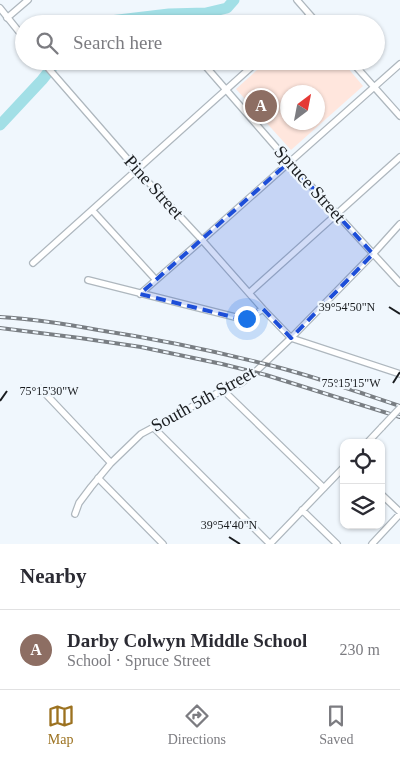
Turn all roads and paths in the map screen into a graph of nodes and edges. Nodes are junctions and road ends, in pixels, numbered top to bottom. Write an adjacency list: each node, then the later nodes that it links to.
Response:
1 (28, 0): 5 (street)
2 (298, 0): 4 (street)
3 (0, 8): 5 (street)
4 (310, 14)
5 (7, 18): 6 (street)
6 (15, 27)
7 (400, 64): 12 (street)
8 (50, 70): 17 (street, Pine Street)
9 (209, 70): 13 (street, Spruce Street)
10 (248, 70): 13 (street)
11 (359, 70): 12 (street)
12 (374, 87): 14 (street); 16 (street)
13 (226, 90): 16 (street, Spruce Street); 17 (street)
14 (400, 116)
15 (400, 157): 19 (street)
16 (289, 162): 19 (street, Spruce Street); 21 (street)
17 (137, 170): 18 (street); 21 (street, Pine Street)
18 (92, 210): 23 (street); 25 (street)
19 (337, 214): 22 (street, Spruce Street); 27 (street)
20 (400, 224): 22 (street, South 5th Street)
21 (202, 240): 25 (street); 27 (street, Pine Street)
22 (373, 254): 26 (street, Spruce Street); 30 (street, South 5th Street)
23 (33, 263)
24 (88, 280): 28 (street)
25 (156, 280): 28 (street)
26 (400, 283)
27 (248, 292): 29 (street, Pine Street)
28 (140, 294): 29 (street)
29 (263, 309): 30 (street, Pine Street)
30 (291, 338): 31 (street, Pine Street); 33 (street, South 5th Street)
31 (400, 374)
32 (42, 389): 37 (street)
33 (223, 390): 35 (street, South 5th Street); 40 (street)
34 (400, 408): 36 (street, bridge)
35 (153, 427): 37 (street, South 5th Street); 46 (street)
36 (371, 439)
37 (111, 462): 39 (street, South 5th Street)
38 (340, 471): 40 (street)
39 (98, 478): 44 (street, South 5th Street); 45 (street)
40 (324, 488): 42 (street)
41 (385, 498): 43 (street)
42 (302, 510): 46 (street); 47 (street)
43 (400, 513): 48 (street)
44 (75, 514)
45 (163, 544)
46 (270, 544)
47 (337, 544)
48 (372, 544)

